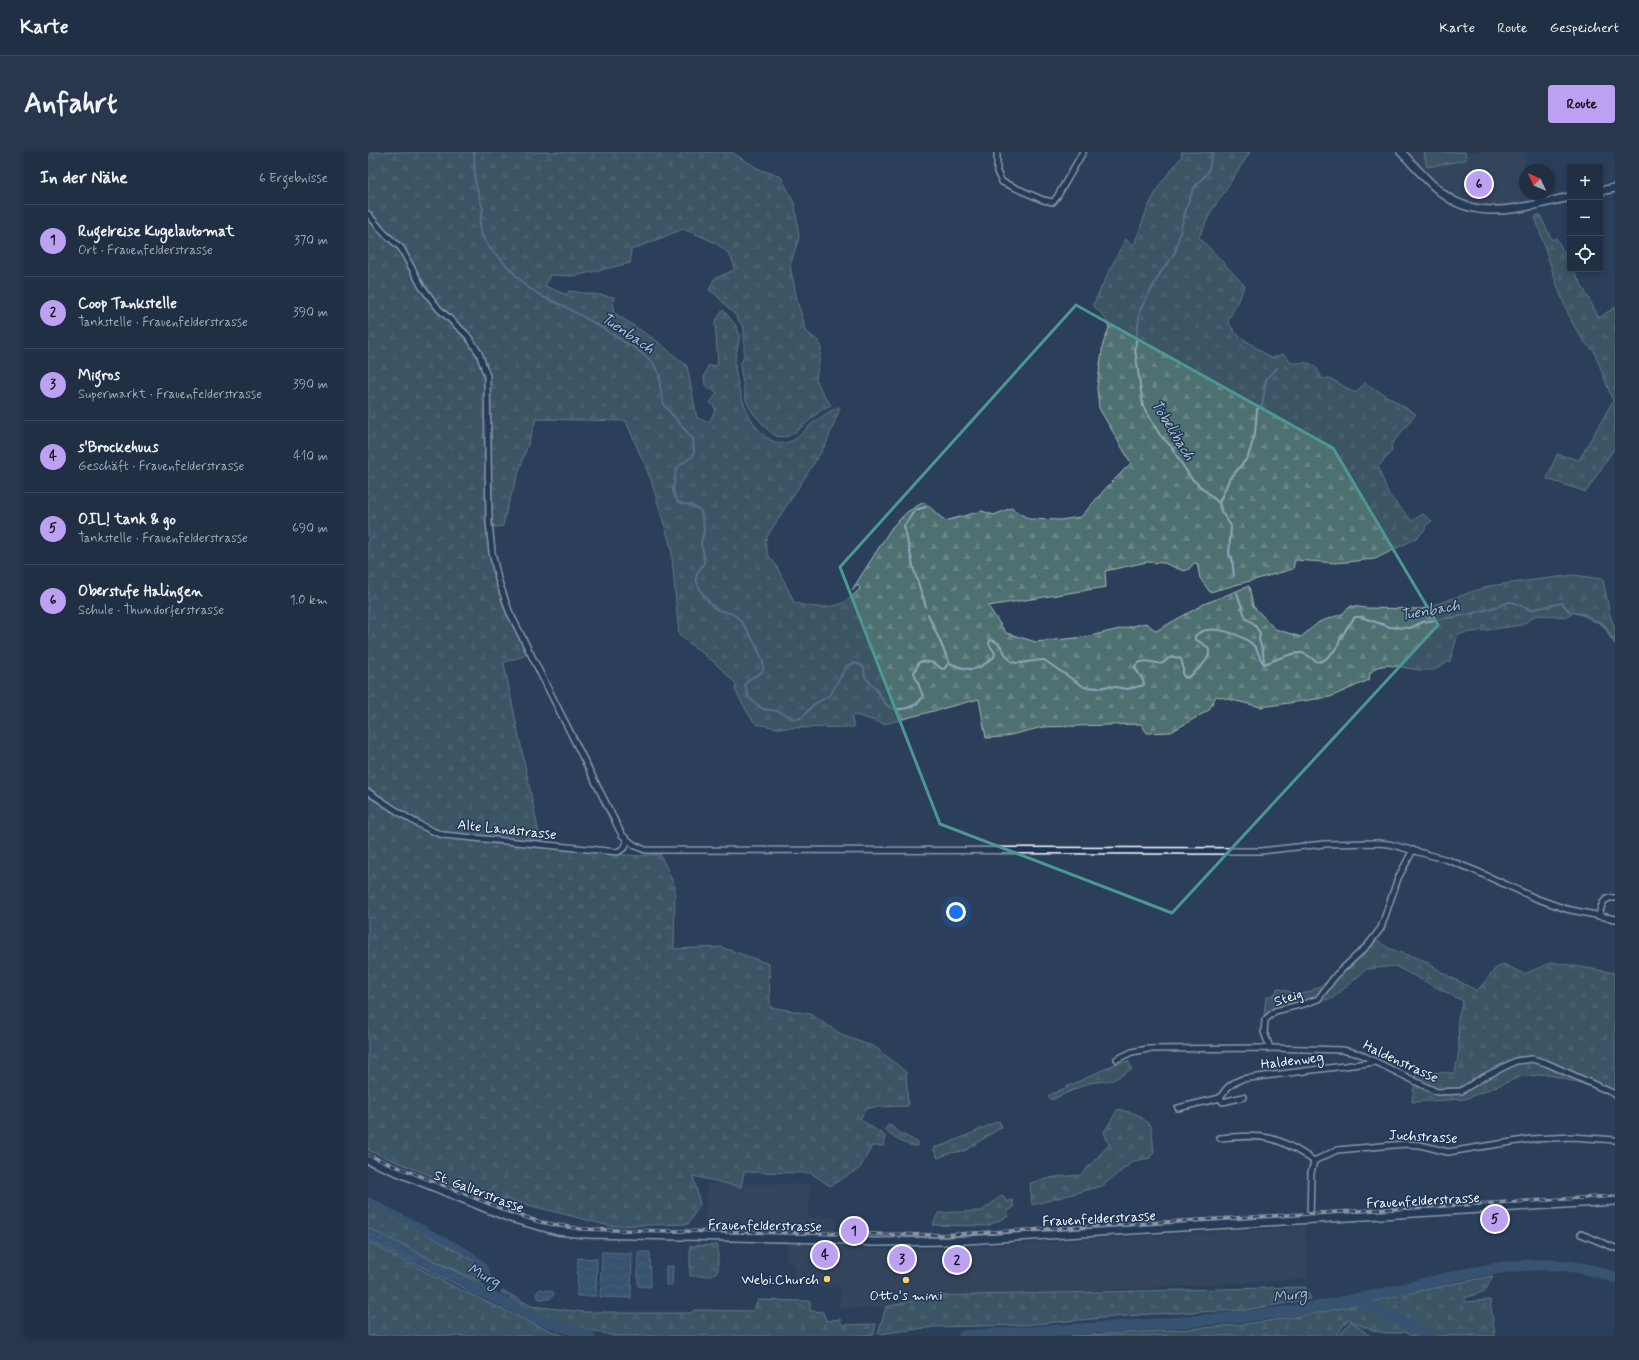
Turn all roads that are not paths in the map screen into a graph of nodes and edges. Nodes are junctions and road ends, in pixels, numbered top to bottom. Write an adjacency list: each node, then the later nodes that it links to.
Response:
1 (997, 152): 2 (street)
2 (1083, 152)
3 (1401, 152): 6 (main road)
4 (1615, 188): 5 (main road)
5 (1603, 190)
6 (1567, 197)
7 (368, 214): 9 (street)
8 (368, 792): 9 (street, Alte Landstrasse)
9 (627, 840): 10 (street)
10 (1412, 850): 12 (street); 14 (street, Steig)
11 (1615, 898): 12 (street)
12 (1599, 916): 13 (street)
13 (1615, 919)
14 (1270, 1048): 15 (street, Haldenstrasse); 16 (street, Haldenstrasse)
15 (1117, 1059)
16 (1377, 1062): 17 (street, Haldenstrasse); 19 (street, Haldenweg)
17 (1615, 1094)
18 (1243, 1097): 19 (street)
19 (1220, 1098): 20 (street)
20 (1178, 1108)
21 (1220, 1138): 24 (street)
22 (1615, 1140): 24 (street, Juchstrasse)
23 (368, 1160): 27 (main road, St. Gallerstrasse)
24 (1314, 1161): 26 (street)
25 (1615, 1201): 26 (main road, Frauenfelderstrasse)
26 (1310, 1220): 27 (main road, Frauenfelderstrasse)
27 (585, 1234)
28 (1581, 1234): 29 (street)
29 (1615, 1248)

